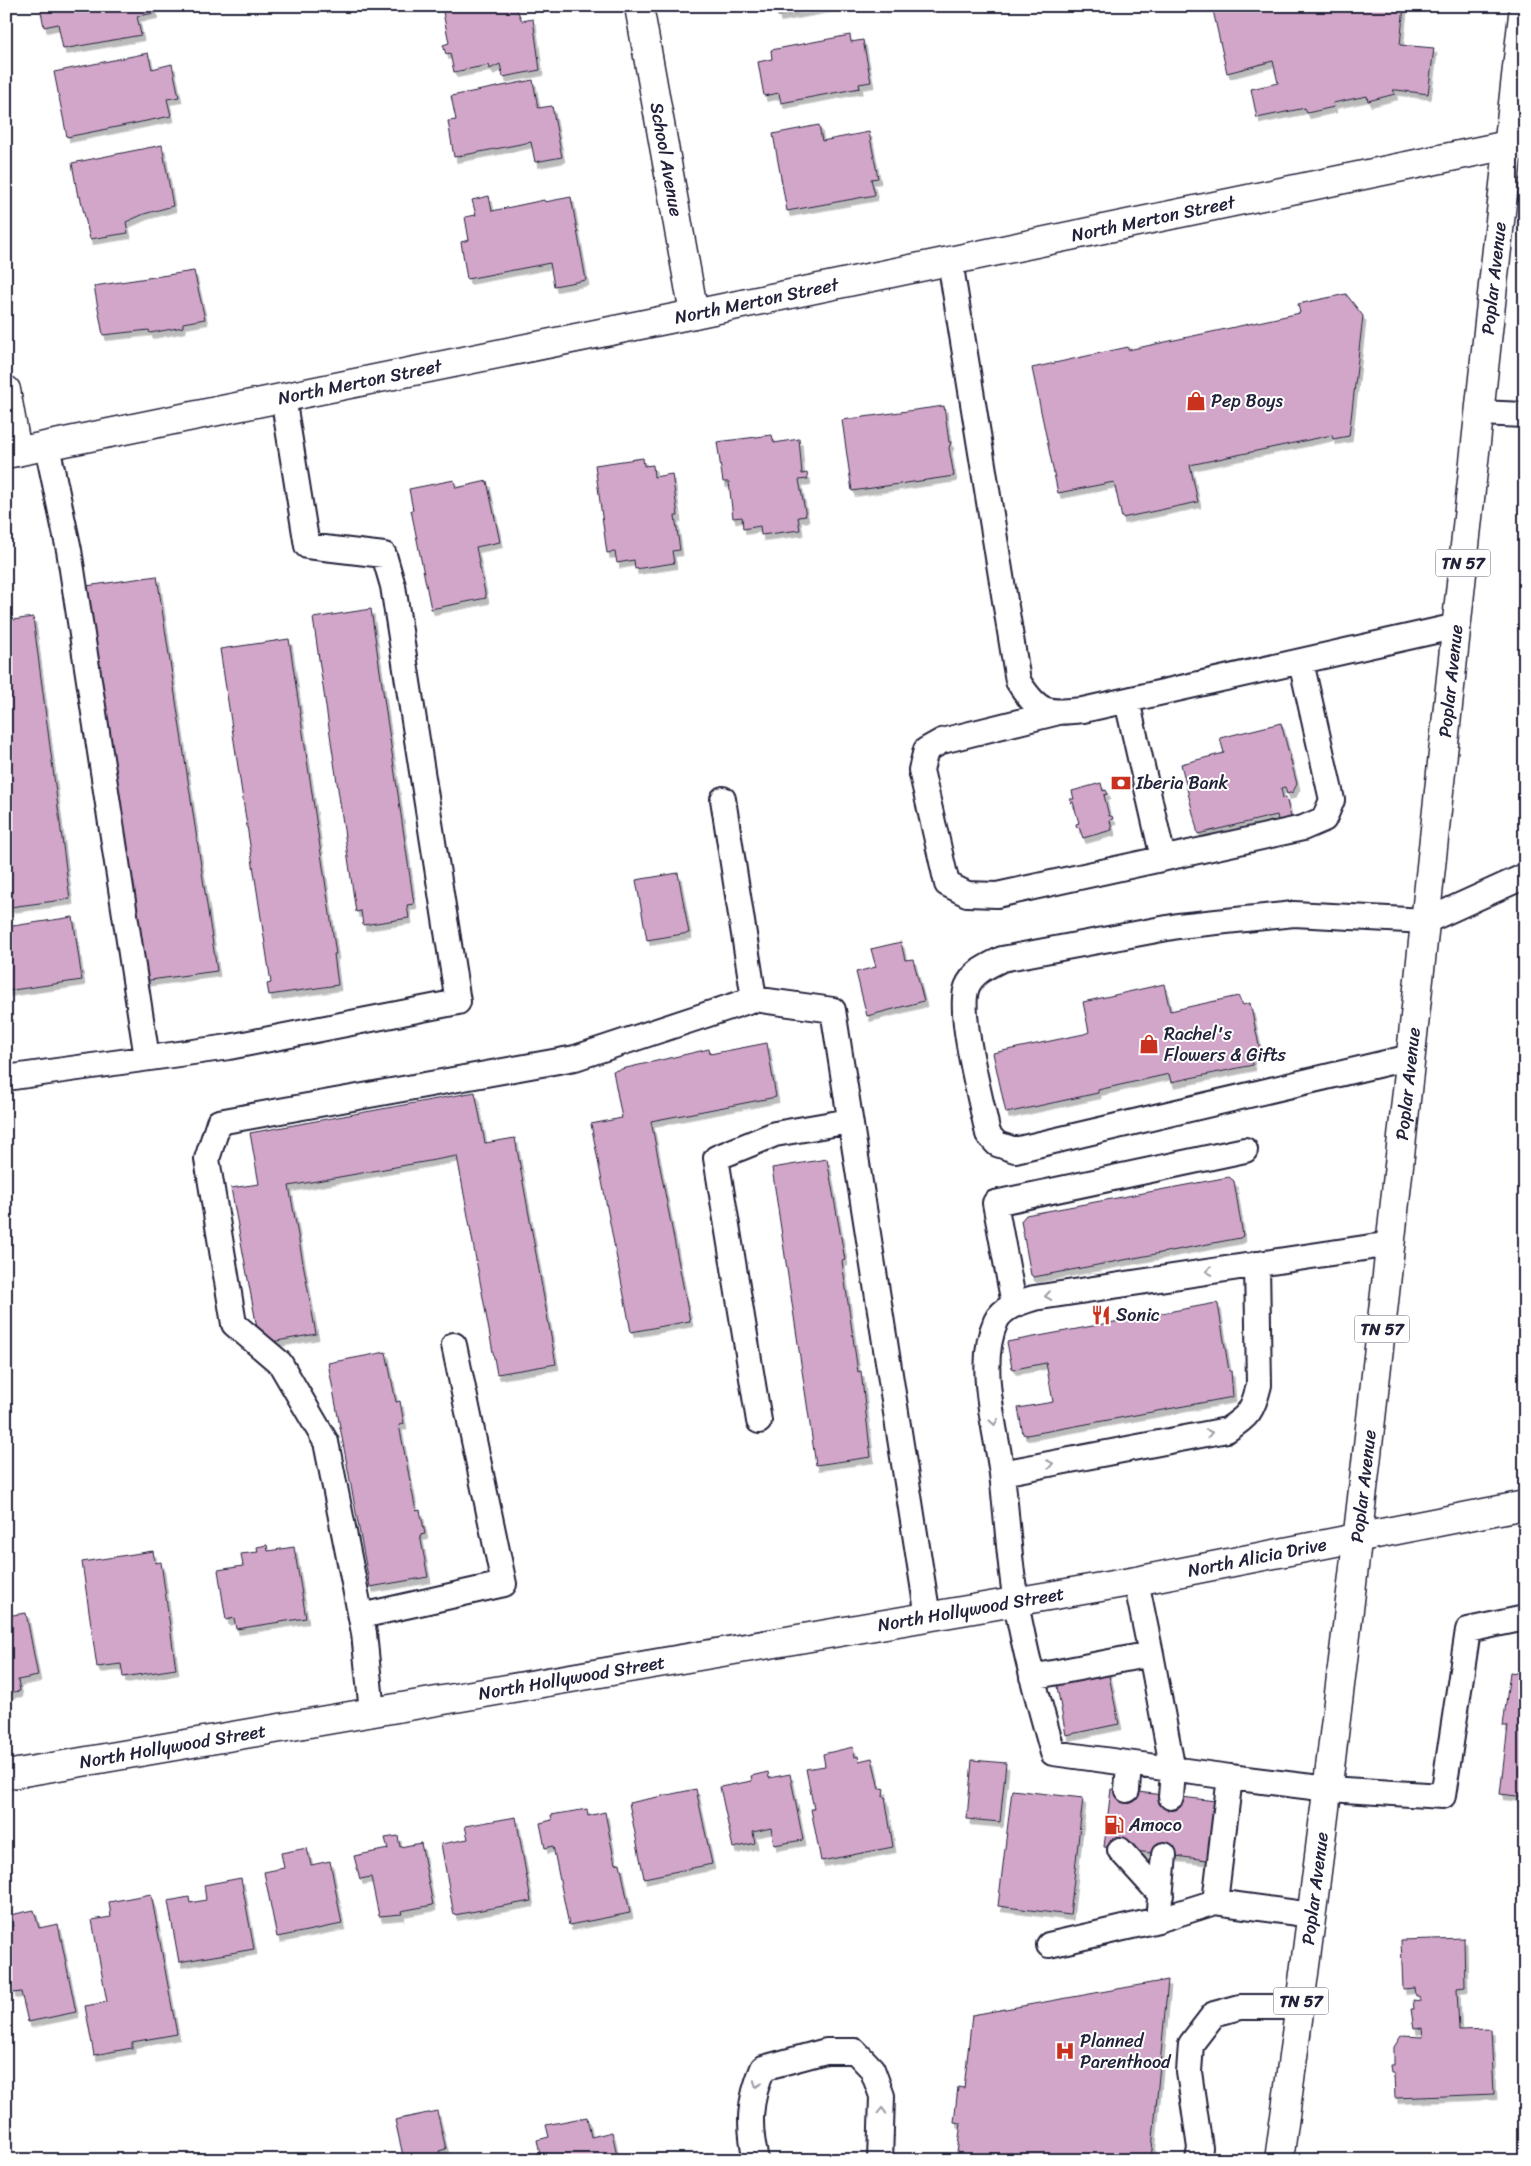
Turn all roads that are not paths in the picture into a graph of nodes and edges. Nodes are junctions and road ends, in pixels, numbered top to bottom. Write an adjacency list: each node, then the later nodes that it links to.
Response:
1 (639, 6): 6 (main road, School Avenue)
2 (1524, 6): 3 (main road, Poplar Avenue / TN 57)
3 (1522, 38): 4 (main road, Poplar Avenue / TN 57)
4 (1508, 145): 5 (main road, North Merton Street); 9 (main road, Poplar Avenue / TN 57)
5 (950, 261): 6 (main road, North Merton Street); 16 (lane)
6 (694, 314): 8 (main road, North Merton Street)
7 (6, 390): 12 (main road)
8 (283, 397): 11 (main road, North Merton Street); 23 (lane)
9 (1480, 413): 10 (lane); 13 (main road, Poplar Avenue / TN 57)
10 (1525, 415)
11 (47, 446): 12 (main road, North Merton Street); 23 (lane)
12 (12, 453)
13 (1457, 626): 14 (lane); 20 (main road, Poplar Avenue / TN 57)
14 (1301, 662): 15 (lane); 18 (lane)
15 (1127, 701): 16 (lane); 18 (lane)
16 (1055, 713): 18 (lane)
17 (723, 800): 21 (lane)
18 (1163, 858)
19 (1525, 876): 20 (lane)
20 (1426, 921): 22 (main road, Poplar Avenue / TN 57); 22 (lane)
21 (754, 999): 25 (lane); 37 (lane)
22 (1411, 1057): 27 (main road, Poplar Avenue / TN 57)
23 (148, 1058): 24 (lane)
24 (6, 1078)
25 (850, 1121): 31 (lane); 38 (lane)
26 (1245, 1150): 29 (lane)
27 (1391, 1244): 28 (lane); 34 (main road, Poplar Avenue / TN 57)
28 (1257, 1264): 29 (lane, one-way to 29); 32 (lane, one-way to 28)
29 (1014, 1304): 32 (lane, one-way to 32)
30 (454, 1345): 37 (lane)
31 (759, 1421)
32 (1002, 1473): 36 (lane)
33 (1525, 1505): 34 (main road, North Alicia Drive)
34 (1358, 1538): 35 (main road, North Alicia Drive); 47 (main road, Poplar Avenue / TN 57)
35 (1136, 1581): 36 (main road, North Hollywood Street); 40 (lane)
36 (1016, 1602): 38 (main road, North Hollywood Street); 41 (lane)
37 (361, 1616): 42 (lane)
38 (928, 1617): 42 (main road, North Hollywood Street)
39 (1525, 1618): 47 (lane)
40 (1151, 1654): 41 (lane); 44 (lane)
41 (1032, 1677): 43 (lane)
42 (372, 1712): 45 (main road, North Hollywood Street)
43 (1128, 1764): 44 (lane); 48 (lane)
44 (1173, 1771): 46 (lane); 49 (lane)
45 (6, 1775)
46 (1230, 1776): 47 (lane); 53 (lane)
47 (1328, 1789): 54 (main road, Poplar Avenue / TN 57)
48 (1127, 1790)
49 (1170, 1797)
50 (1120, 1850): 52 (lane)
51 (1164, 1855): 52 (lane)
52 (1161, 1896): 55 (lane)
53 (1215, 1902): 54 (lane); 55 (lane)
54 (1312, 1915): 57 (main road, Poplar Avenue / TN 57)
55 (1158, 1920): 56 (lane)
56 (1048, 1945)
57 (1300, 2007): 58 (lane); 61 (main road, Poplar Avenue / TN 57)
58 (1199, 2154)
59 (756, 2160): 60 (lane, one-way to 59)
60 (880, 2160)
61 (1279, 2160)

